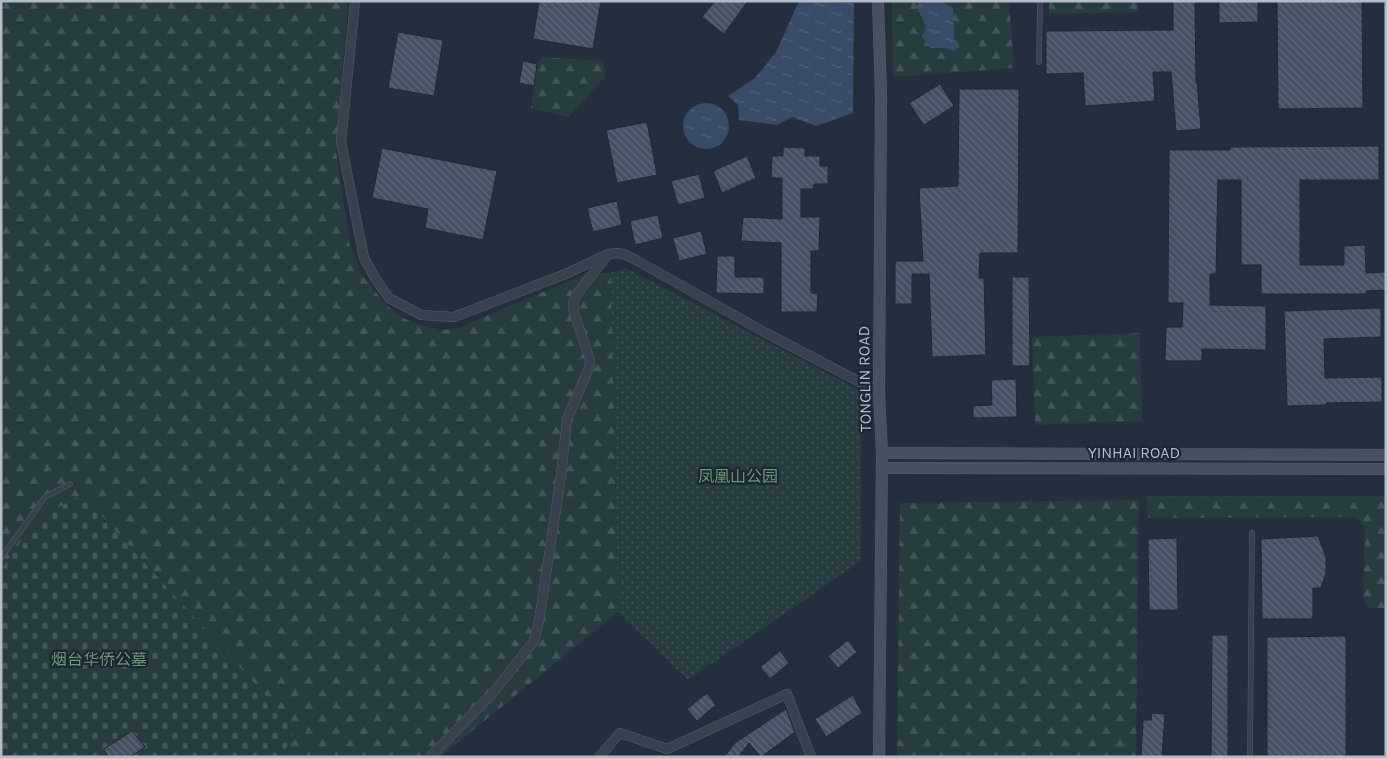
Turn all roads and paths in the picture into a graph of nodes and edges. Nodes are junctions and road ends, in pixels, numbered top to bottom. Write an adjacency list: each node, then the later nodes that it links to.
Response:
1 (355, 1): 5 (street)
2 (878, 1): 6 (main road, TONGLIN ROAD)
3 (1040, 1): 4 (lane)
4 (1039, 62)
5 (608, 254): 6 (street); 14 (street)
6 (879, 392): 7 (main road, TONGLIN ROAD)
7 (882, 453): 8 (main road, YINHAI ROAD); 9 (main road, TONGLIN ROAD)
8 (1386, 456)
9 (882, 468): 10 (main road, YINHAI ROAD); 17 (main road, TONGLIN ROAD)
10 (1386, 469)
11 (70, 484): 13 (lane)
12 (1252, 533): 18 (lane)
13 (1, 558)
14 (430, 757)
15 (599, 757): 16 (street)
16 (811, 757)
17 (879, 757)
18 (1250, 757)

